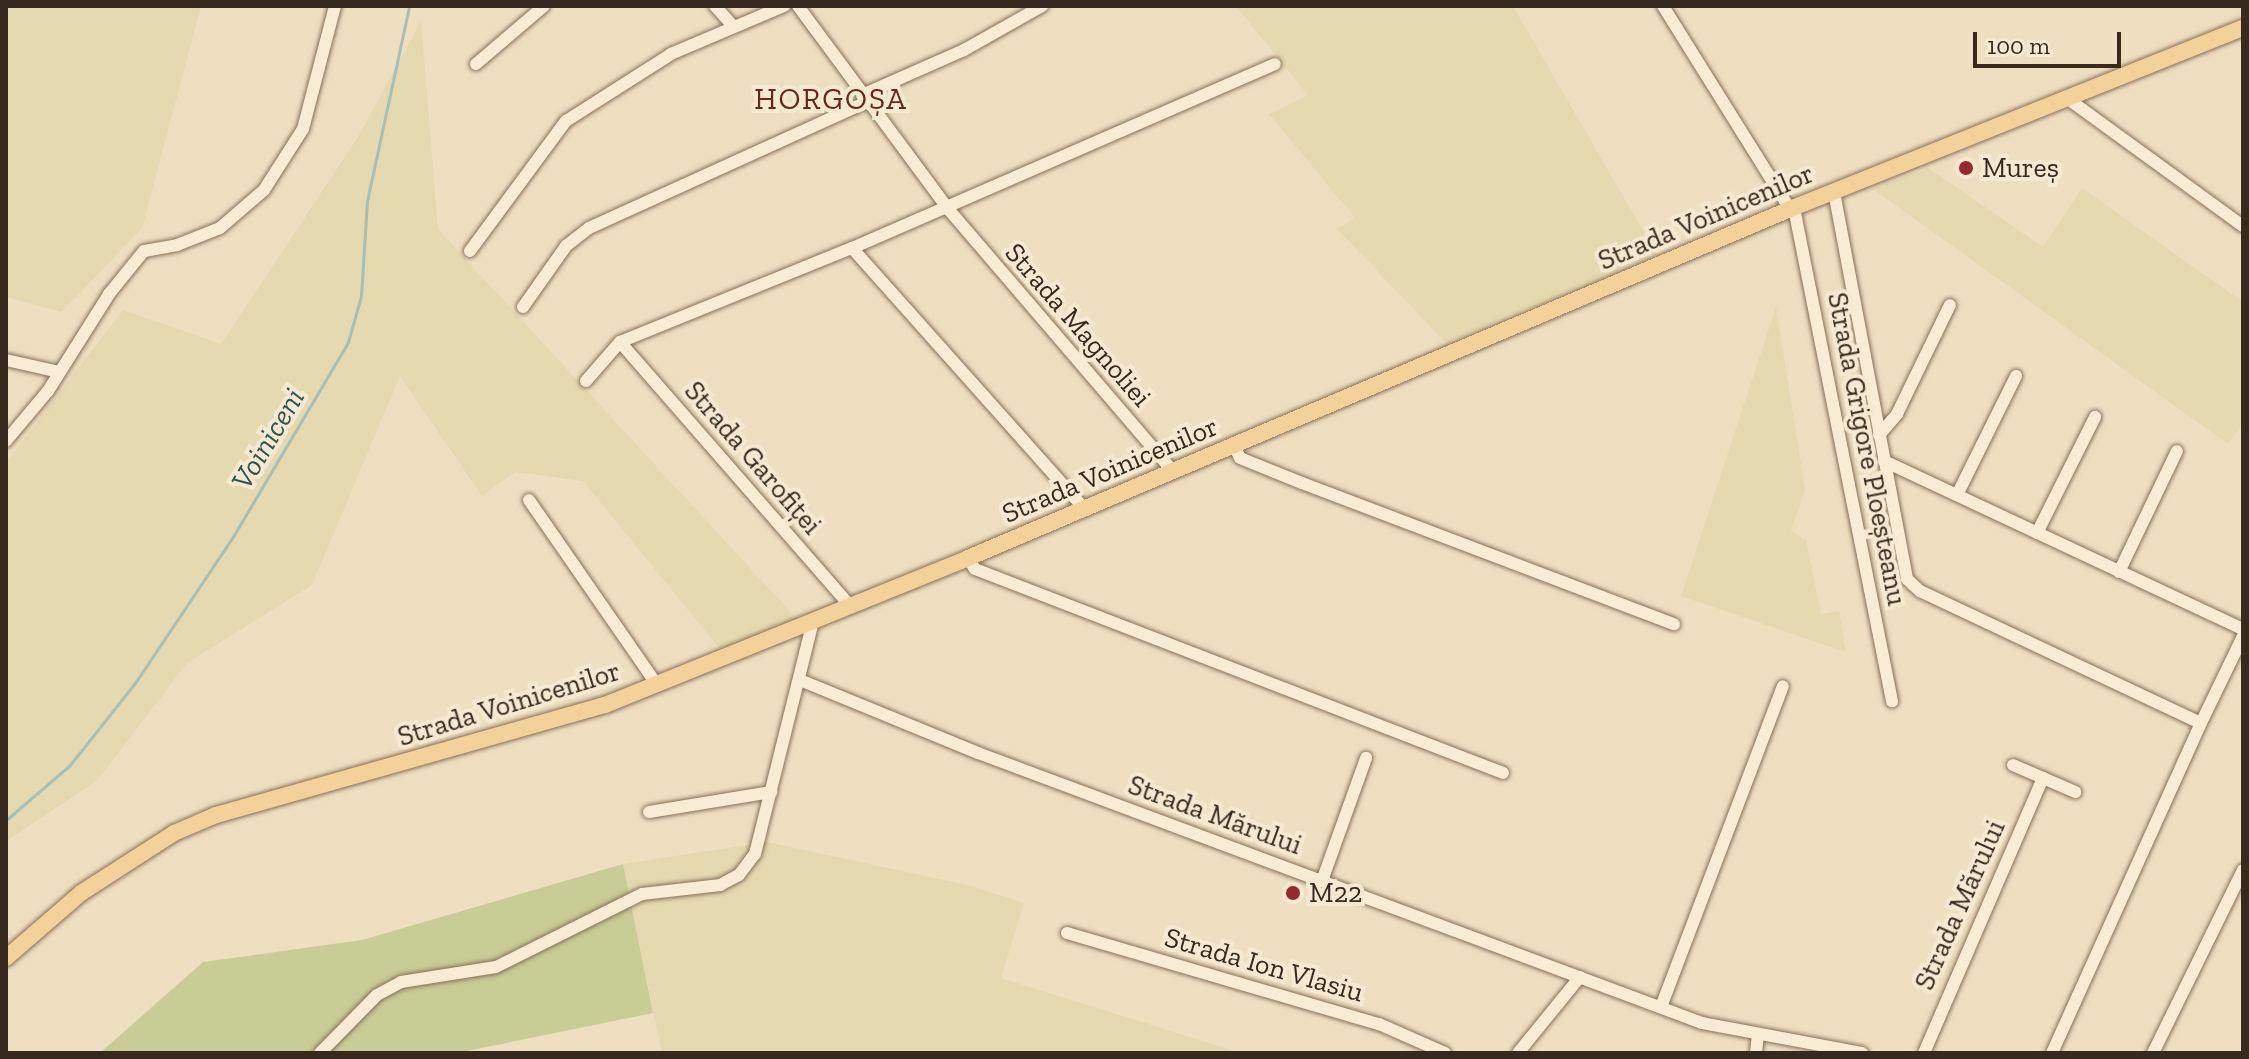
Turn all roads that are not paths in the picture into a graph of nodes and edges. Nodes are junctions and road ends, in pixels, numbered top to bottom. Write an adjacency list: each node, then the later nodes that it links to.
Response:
1 (335, 6): 24 (street)
2 (544, 6): 10 (street)
3 (715, 6): 8 (street)
4 (784, 6): 8 (street)
5 (798, 6): 12 (street, Strada Magnoliei)
6 (1042, 6): 12 (street)
7 (1663, 6): 15 (street)
8 (732, 25): 19 (street)
9 (2243, 28): 13 (main road, Strada Voinicenilor)
10 (476, 64)
11 (1275, 64): 16 (street)
12 (865, 99): 16 (street, Strada Magnoliei); 21 (street)
13 (2068, 99): 14 (main road, Strada Voinicenilor); 17 (street)
14 (1834, 192): 15 (main road, Strada Voinicenilor); 28 (street)
15 (1792, 208): 30 (main road, Strada Voinicenilor); 48 (street, Strada Grigore Ploeșteanu)
16 (949, 210): 18 (street); 33 (street, Strada Magnoliei)
17 (2243, 226)
18 (852, 248): 22 (street); 36 (street)
19 (470, 251)
20 (1950, 305): 28 (street)
21 (523, 307)
22 (620, 342): 26 (street); 40 (street, Strada Garofiței)
23 (6, 360): 24 (street)
24 (59, 372): 29 (street)
25 (2016, 376): 34 (street)
26 (586, 381)
27 (2095, 417): 37 (street)
28 (1879, 435): 32 (street)
29 (6, 441)
30 (1234, 446): 33 (main road, Strada Voinicenilor); 42 (street)
31 (2177, 451): 39 (street)
32 (1884, 461): 34 (street); 49 (street)
33 (1173, 471): 36 (main road, Strada Voinicenilor)
34 (1957, 495): 37 (street)
35 (529, 500): 46 (street)
36 (1083, 507): 38 (main road, Strada Voinicenilor)
37 (2037, 533): 39 (street)
38 (968, 558): 40 (main road, Strada Voinicenilor); 52 (street)
39 (2119, 572): 43 (street)
40 (850, 606): 41 (main road, Strada Voinicenilor)
41 (813, 621): 45 (street); 46 (main road, Strada Voinicenilor)
42 (1674, 624)
43 (2243, 629)
44 (2243, 636): 49 (street)
45 (800, 680): 54 (street); 58 (street, Strada Mărului)
46 (657, 685): 60 (main road, Strada Voinicenilor)
47 (1783, 686): 62 (street)
48 (1892, 701)
49 (2201, 723): 70 (street)
50 (1366, 758): 58 (street)
51 (2013, 765): 53 (street)
52 (1503, 773)
53 (2043, 778): 55 (street); 69 (street, Strada Mărului)
54 (771, 792): 56 (street); 64 (street)
55 (2075, 792)
56 (649, 812)
57 (2243, 870): 71 (street)
58 (1322, 881): 61 (street, Strada Mărului)
59 (1067, 933): 65 (street, Strada Ion Vlasiu)
60 (6, 958)
61 (1580, 977): 62 (street, Strada Mărului); 66 (street)
62 (1661, 1007): 63 (street, Strada Mărului)
63 (1758, 1035): 67 (street); 68 (street, Strada Mărului)
64 (320, 1053)
65 (1445, 1053)
66 (1518, 1053)
67 (1756, 1053)
68 (1862, 1053)
69 (1924, 1053)
70 (2052, 1053)
71 (2153, 1053)

